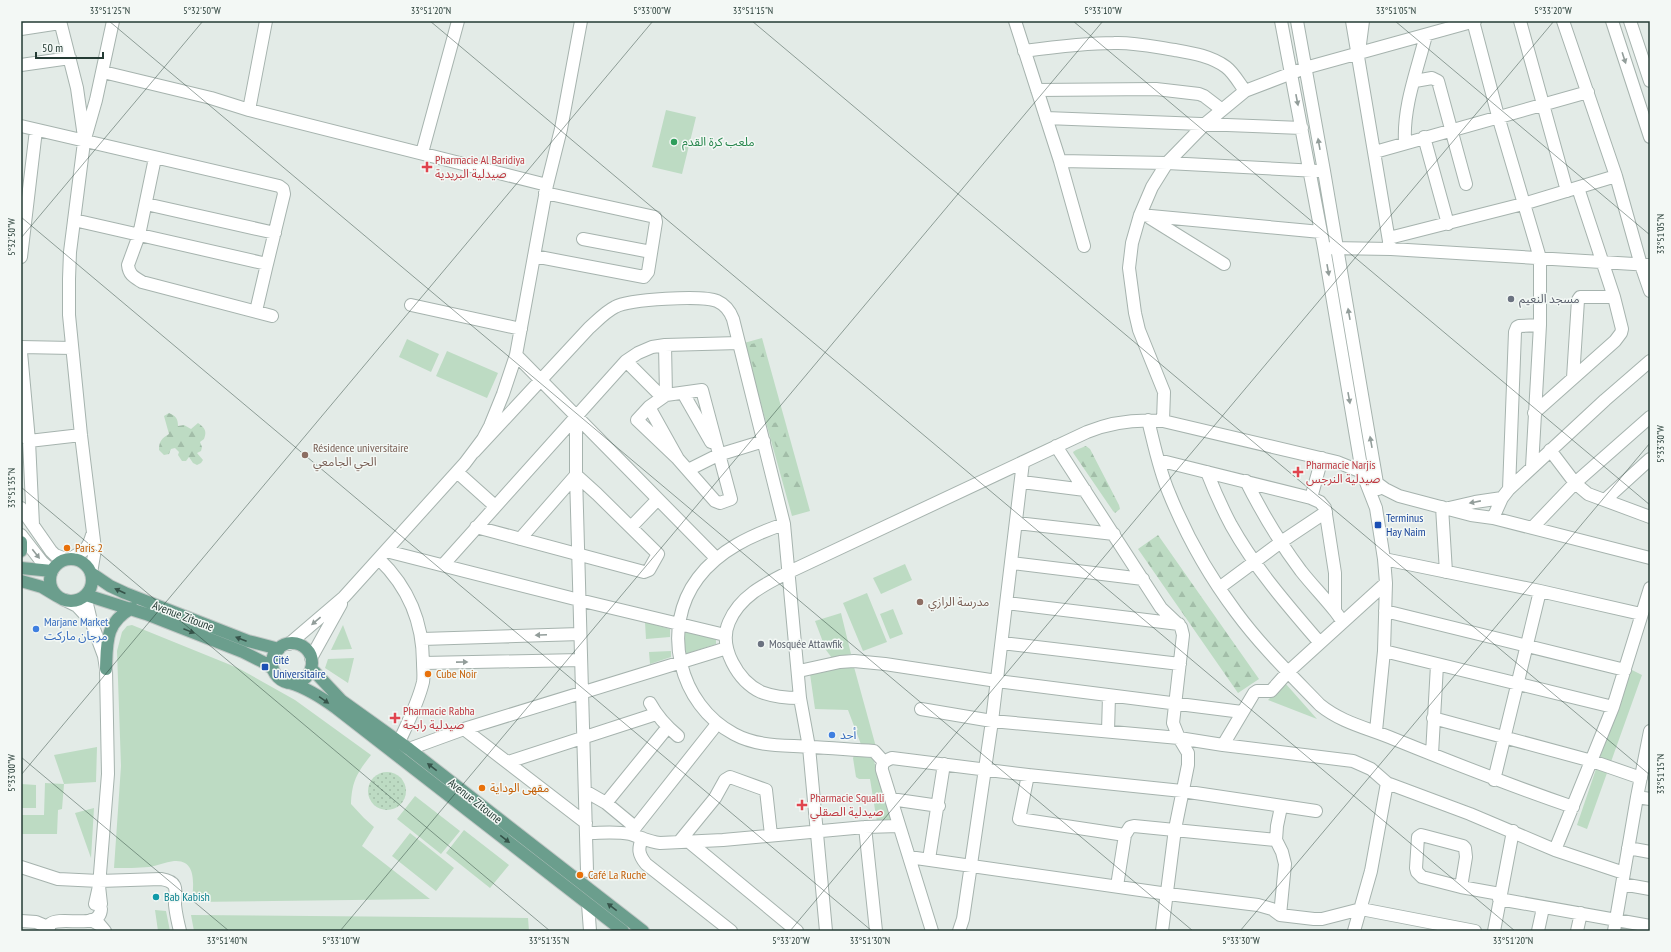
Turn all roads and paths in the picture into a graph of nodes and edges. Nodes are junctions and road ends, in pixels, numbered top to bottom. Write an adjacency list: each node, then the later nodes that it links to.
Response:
1 (113, 21): 23 (street)
2 (266, 21): 32 (street)
3 (458, 21): 44 (street)
4 (581, 21): 54 (street)
5 (1015, 21): 18 (street)
6 (1281, 21): 24 (street)
7 (1297, 21): 22 (street)
8 (1352, 21): 19 (street)
9 (1363, 21): 19 (street)
10 (1473, 21): 17 (street); 33 (street)
11 (1520, 21): 30 (street)
12 (1563, 21): 29 (street)
13 (1612, 21): 40 (street, one-way to 40)
14 (1630, 21): 26 (street)
15 (60, 22): 16 (street); 20 (street)
16 (21, 29)
17 (1426, 36): 19 (street); 25 (street)
18 (1024, 51): 27 (street); 28 (street)
19 (1358, 53): 22 (street); 43 (street)
20 (70, 58): 21 (street); 41 (street)
21 (21, 65)
22 (1305, 68): 24 (street); 50 (street, one-way to 22)
23 (103, 72): 32 (street); 41 (street)
24 (1291, 72): 28 (street); 36 (street, one-way to 36)
25 (1415, 81): 38 (street); 42 (street)
26 (1650, 81)
27 (1037, 90): 31 (street); 34 (street)
28 (1245, 91): 31 (street)
29 (1588, 92): 30 (street); 52 (street)
30 (1544, 104): 33 (street); 55 (street)
31 (1221, 109): 35 (street)
32 (249, 110): 44 (street)
33 (1498, 116): 38 (street); 57 (street)
34 (1046, 118): 35 (street); 46 (street)
35 (1205, 124): 36 (street); 47 (street)
36 (1302, 128): 49 (street)
37 (27, 130): 41 (street); 48 (street)
38 (1451, 130): 39 (street); 53 (street)
39 (1424, 137): 42 (street); 61 (street)
40 (1650, 137)
41 (84, 142): 45 (street); 59 (street)
42 (1405, 142): 43 (street)
43 (1375, 152): 66 (street)
44 (422, 153): 54 (street)
45 (154, 158): 56 (street); 63 (street)
46 (1060, 161): 47 (street); 67 (street)
47 (1167, 163): 49 (street); 58 (street)
48 (32, 167): 51 (street); 60 (street)
49 (1310, 171): 50 (street); 62 (street)
50 (1324, 171): 69 (street)
51 (21, 175)
52 (1616, 176): 55 (street); 77 (street)
53 (1466, 184)
54 (546, 189): 70 (street); 71 (street)
55 (1572, 189): 57 (street); 74 (street)
56 (146, 204): 63 (street); 64 (street)
57 (1523, 204): 61 (street); 73 (street)
58 (1144, 216): 62 (street); 76 (street); 102 (street)
59 (74, 220): 64 (street); 88 (street)
60 (23, 222): 72 (street)
61 (1448, 224): 66 (street)
62 (1321, 232): 68 (street)
63 (275, 233): 75 (street)
64 (139, 235): 75 (street); 81 (street)
65 (583, 240): 70 (street)
66 (1390, 244): 69 (street); 73 (street)
67 (1084, 246)
68 (1324, 248): 69 (street); 120 (street, one-way to 120)
69 (1337, 248): 125 (street, one-way to 69)
70 (651, 252): 71 (street)
71 (534, 256): 84 (street)
72 (21, 257)
73 (1540, 258): 74 (street); 83 (street)
74 (1603, 262): 77 (street); 79 (street)
75 (267, 264): 81 (street)
76 (1224, 264)
77 (1646, 265): 78 (street)
78 (1650, 291)
79 (1614, 297): 93 (street); 93 (street)
80 (411, 305): 84 (street)
81 (256, 311): 82 (street)
82 (272, 316)
83 (1540, 325): 98 (street); 127 (street)
84 (520, 329): 90 (street)
85 (739, 343): 86 (street); 94 (street); 105 (street)
86 (665, 345): 91 (street); 96 (street)
87 (21, 347): 88 (street)
88 (72, 348): 104 (street)
89 (21, 352): 106 (street)
90 (516, 355): 94 (street); 109 (street)
91 (626, 361): 96 (street); 99 (street)
92 (1650, 361): 108 (street)
93 (1573, 378): 98 (street)
94 (541, 381): 99 (street); 109 (street)
95 (683, 393): 96 (street); 110 (street); 110 (street)
96 (664, 396): 97 (street)
97 (649, 407): 112 (street); 112 (street)
98 (1534, 413): 116 (street)
99 (576, 416): 121 (street); 129 (street); 131 (street)
100 (1148, 420): 102 (street); 107 (street); 114 (street)
101 (1649, 420): 124 (street)
102 (1163, 421): 111 (street)
103 (21, 431): 106 (street)
104 (81, 434): 106 (street); 144 (street)
105 (764, 441): 110 (street); 139 (street)
106 (29, 442): 140 (street)
107 (1056, 446): 115 (street); 126 (street)
108 (1550, 450): 116 (street); 124 (street)
109 (474, 452): 118 (street)
110 (718, 455): 117 (street); 117 (street)
111 (1322, 458): 120 (street); 128 (street)
112 (678, 459): 117 (street)
113 (1650, 459): 130 (street)
114 (1158, 460): 119 (street); 168 (street)
115 (1023, 462): 123 (street); 162 (street)
116 (1532, 466): 127 (street)
117 (688, 470)
118 (457, 472): 131 (street); 152 (street)
119 (1207, 472): 122 (street); 157 (street)
120 (1362, 472): 125 (street); 133 (street)
121 (576, 475): 141 (street); 147 (street); 151 (street)
122 (1246, 481): 128 (street); 149 (street)
123 (1022, 482): 126 (street); 138 (street)
124 (1575, 483): 130 (street); 143 (street)
125 (1378, 485): 133 (street); 134 (street)
126 (1085, 490): 145 (street)
127 (1505, 494): 134 (street, one-way to 134); 137 (street)
128 (1311, 498): 135 (street)
129 (658, 499): 141 (street); 153 (street)
130 (1606, 500): 136 (street)
131 (495, 506): 142 (street)
132 (21, 508): 140 (street)
133 (1376, 508): 156 (street)
134 (1446, 508): 137 (street); 163 (street)
135 (1326, 512): 149 (street); 178 (street)
136 (1650, 517)
137 (1493, 518): 143 (street)
138 (1017, 523): 145 (street); 158 (street)
139 (784, 524): 153 (street); 162 (street)
140 (33, 525): 155 (street)
141 (632, 526): 151 (street)
142 (476, 528): 147 (street); 159 (street)
143 (1532, 528): 154 (street)
144 (92, 533): 155 (street); 164 (street)
145 (1114, 534): 165 (street)
146 (21, 535): 161 (street, one-way to 161)
147 (520, 539): 151 (street)
148 (21, 542): 150 (main road)
149 (1281, 542): 157 (street); 178 (street)
150 (21, 551)
151 (578, 554): 174 (street)
152 (382, 555): 159 (street); 172 (street); 186 (street)
153 (716, 558): 182 (street)
154 (1650, 558)
155 (68, 559): 161 (main road); 164 (main road)
156 (1384, 559): 163 (street); 167 (street)
157 (1254, 561): 168 (street); 188 (street)
158 (1012, 563): 165 (street); 175 (street)
159 (443, 565): 174 (street)
160 (21, 568): 161 (main road)
161 (52, 571): 173 (main road)
162 (789, 572): 185 (street); 202 (street)
163 (1446, 572): 170 (street)
164 (91, 573): 171 (main road); 190 (main road, Avenue Zitoune, one-way to 164)
165 (1143, 579): 183 (street)
166 (21, 581): 173 (main road)
167 (1386, 583): 177 (street); 181 (street)
168 (1219, 588): 203 (street)
169 (1650, 588): 179 (street)
170 (1540, 591): 179 (street); 189 (street)
171 (85, 595): 173 (main road); 176 (main road, Avenue Zitoune); 180 (street)
172 (344, 597): 190 (street, one-way to 190); 194 (street)
173 (62, 598): 180 (street)
174 (580, 600): 182 (street); 184 (street)
175 (1007, 603): 183 (street); 187 (street)
176 (132, 608): 199 (main road); 200 (main road, Avenue Zitoune, one-way to 200)
177 (1385, 610): 189 (street); 192 (street)
178 (1335, 611): 181 (street)
179 (1642, 614): 201 (street)
180 (91, 621): 199 (street)
181 (1343, 622): 188 (street)
182 (680, 624): 185 (street); 196 (street)
183 (1179, 624): 197 (street)
184 (580, 634): 186 (street, one-way to 186); 193 (street)
185 (726, 635): 191 (street)
186 (422, 639): 195 (street)
187 (1002, 643): 197 (street); 204 (street)
188 (1320, 643): 203 (street)
189 (1527, 645): 201 (street); 206 (street)
190 (284, 646): 194 (main road); 200 (main road)
191 (727, 648): 196 (street); 209 (street)
192 (1384, 651): 198 (street); 222 (street)
193 (581, 660): 195 (street, one-way to 193); 207 (street)
194 (311, 663): 205 (main road); 228 (main road, Avenue Zitoune)
195 (423, 663): 228 (street)
196 (680, 663): 207 (street); 218 (street)
197 (1180, 664): 211 (street)
198 (1437, 665): 206 (street); 216 (street)
199 (106, 669): 273 (street)
200 (273, 669): 205 (main road)
201 (1625, 670): 212 (street)
202 (799, 671): 204 (street); 209 (street)
203 (1288, 672): 214 (street); 222 (street)
204 (997, 682): 208 (street); 217 (street)
205 (290, 683): 279 (main road, Avenue Zitoune, one-way to 279)
206 (1517, 684): 212 (street); 225 (street)
207 (582, 692): 220 (street); 226 (street)
208 (1109, 696): 211 (street); 221 (street)
209 (800, 698): 230 (street)
210 (650, 703): 215 (street)
211 (1175, 704): 214 (street); 227 (street)
212 (1613, 707): 233 (street)
213 (921, 709): 217 (street)
214 (1242, 712): 229 (street)
215 (656, 714): 219 (street); 226 (street)
216 (1433, 718): 225 (street); 232 (street)
217 (992, 721): 221 (street); 237 (street)
218 (717, 724): 230 (street); 256 (street)
219 (668, 728): 224 (street); 247 (street)
220 (464, 729): 231 (street); 234 (street)
221 (1108, 731): 227 (street)
222 (1376, 731): 232 (street)
223 (1650, 731): 239 (street)
224 (678, 736)
225 (1505, 737): 233 (street); 240 (street)
226 (584, 738): 234 (street); 242 (street)
227 (1179, 738): 229 (street); 243 (street)
228 (399, 742): 231 (main road, Avenue Zitoune)
229 (1223, 745): 241 (street)
230 (809, 747): 235 (street); 258 (street)
231 (409, 749): 293 (main road, Avenue Zitoune, one-way to 231)
232 (1432, 754): 240 (street)
233 (1592, 761): 239 (street); 250 (street)
234 (508, 762): 254 (street)
235 (884, 762): 236 (street); 245 (street)
236 (944, 764): 237 (street); 248 (street)
237 (985, 768): 238 (street); 269 (street)
238 (1028, 775): 243 (street); 259 (street)
239 (1641, 778): 244 (street)
240 (1494, 780): 250 (street)
241 (1387, 783): 257 (street); 281 (street)
242 (585, 791): 247 (street); 254 (street)
243 (1182, 791): 249 (street); 255 (street)
244 (1637, 797): 246 (street); 264 (street)
245 (891, 799): 248 (street); 252 (street)
246 (1650, 799)
247 (606, 803): 256 (street)
248 (939, 806): 268 (street)
249 (1281, 807): 251 (street); 262 (street)
250 (1573, 807): 265 (street)
251 (1316, 811)
252 (899, 826): 253 (street); 267 (street)
253 (865, 827): 258 (street); 297 (street)
254 (586, 828): 256 (street); 271 (street)
255 (1175, 829): 259 (street); 262 (street); 277 (street)
256 (632, 831): 261 (street)
257 (1513, 831): 265 (street); 278 (street)
258 (817, 832): 260 (street); 296 (street)
259 (1125, 835): 274 (street)
260 (771, 836): 263 (street); 263 (street)
261 (642, 838): 263 (street); 294 (street)
262 (1276, 840): 283 (street)
263 (684, 841): 295 (street)
264 (1628, 848): 266 (street); 272 (street)
265 (1555, 850): 272 (street)
266 (1650, 852)
267 (909, 857): 268 (street); 298 (street)
268 (929, 859): 269 (street)
269 (970, 866): 274 (street); 299 (street)
270 (21, 867): 273 (street)
271 (588, 871)
272 (1623, 878): 276 (street); 286 (street)
273 (99, 883): 284 (street); 290 (street)
274 (1117, 886): 277 (street)
275 (1461, 887): 275 (street); 278 (street)
276 (1650, 889)
277 (1168, 894): 283 (street); 300 (street)
278 (1500, 897): 280 (street); 303 (street)
279 (588, 904): 291 (street); 292 (main road, Avenue Zitoune)
280 (1543, 908): 282 (street); 304 (street)
281 (1361, 909): 283 (street); 301 (street); 302 (street)
282 (1581, 913): 286 (street); 305 (street)
283 (1280, 915)
284 (91, 920): 288 (street); 289 (street)
285 (21, 921): 288 (street)
286 (1615, 925): 287 (street)
287 (1650, 926)
288 (48, 929)
289 (105, 931)
290 (180, 931)
291 (590, 931)
292 (623, 931)
293 (643, 931)
294 (731, 931)
295 (797, 931)
296 (826, 931)
297 (876, 931)
298 (932, 931)
299 (959, 931)
300 (1162, 931)
301 (1354, 931)
302 (1475, 931)
303 (1494, 931)
304 (1538, 931)
305 (1577, 931)

